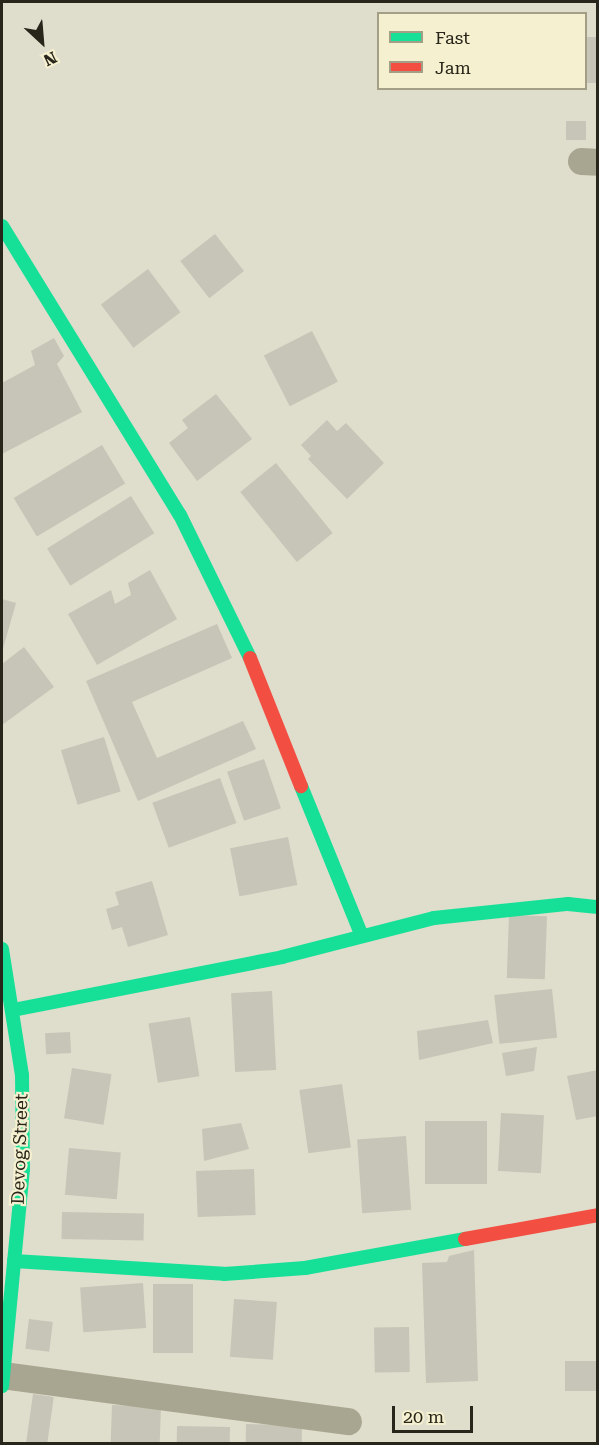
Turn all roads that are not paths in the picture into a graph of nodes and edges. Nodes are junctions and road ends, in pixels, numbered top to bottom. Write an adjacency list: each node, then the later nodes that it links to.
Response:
1 (6, 244): 3 (street)
2 (597, 907): 3 (street)
3 (362, 936): 5 (street)
4 (2, 949): 5 (street, Devog Street)
5 (13, 1010): 7 (street, Devog Street)
6 (597, 1215): 7 (street)
7 (14, 1261): 8 (street, Devog Street)
8 (2, 1381): 9 (street)
9 (348, 1420)

